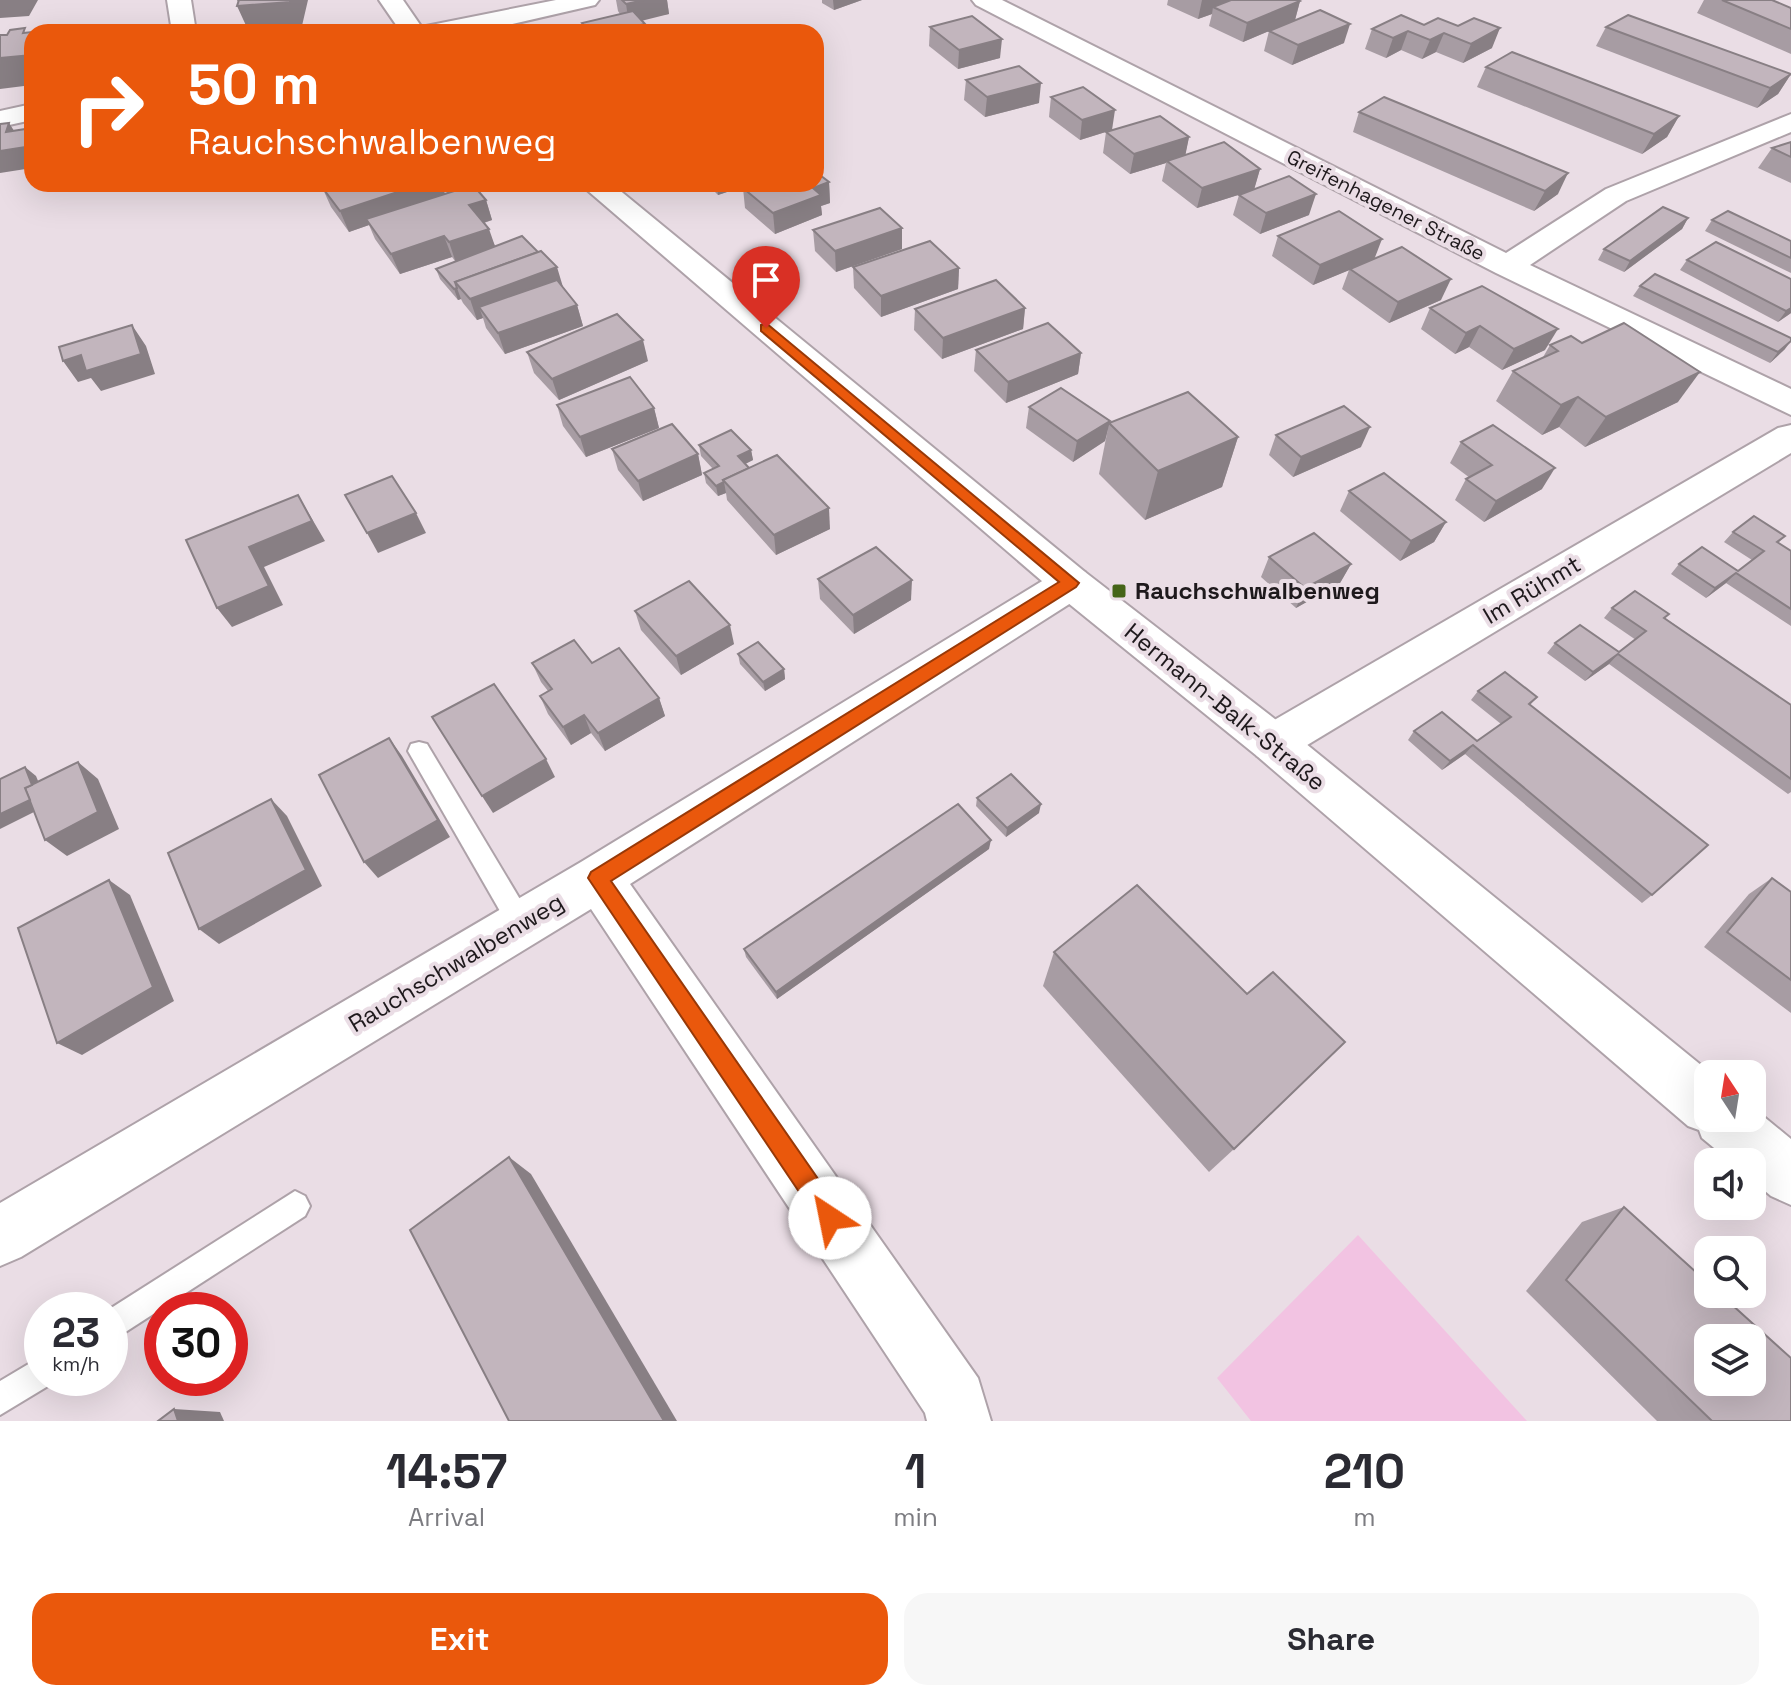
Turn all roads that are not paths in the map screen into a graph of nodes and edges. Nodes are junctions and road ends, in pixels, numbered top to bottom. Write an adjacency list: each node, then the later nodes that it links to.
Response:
1 (179, 0): 5 (street)
2 (391, 0): 6 (street)
3 (587, 0): 7 (street)
4 (984, 0): 12 (street, Greifenhagener Straße)
5 (183, 24)
6 (408, 24)
7 (482, 24)
8 (24, 114): 9 (street)
9 (0, 119)
10 (1791, 122): 12 (street)
11 (604, 192): 15 (street, Hermann-Balk-Straße)
12 (1507, 266): 13 (street, Greifenhagener Straße)
13 (1791, 403)
14 (1791, 437): 16 (street, Im Rühmt)
15 (1071, 583): 16 (street, Hermann-Balk-Straße); 18 (street, Rauchschwalbenweg)
16 (1273, 743): 20 (street, Hermann-Balk-Straße)
17 (419, 751): 19 (lane)
18 (598, 878): 19 (street, Rauchschwalbenweg); 28 (street)
19 (521, 924): 24 (street, Rauchschwalbenweg)
20 (1694, 1094)
21 (1743, 1132): 22 (street)
22 (1783, 1159)
23 (295, 1206): 25 (lane)
24 (0, 1236)
25 (128, 1315)
26 (24, 1384): 27 (lane)
27 (0, 1399)
28 (959, 1421)

